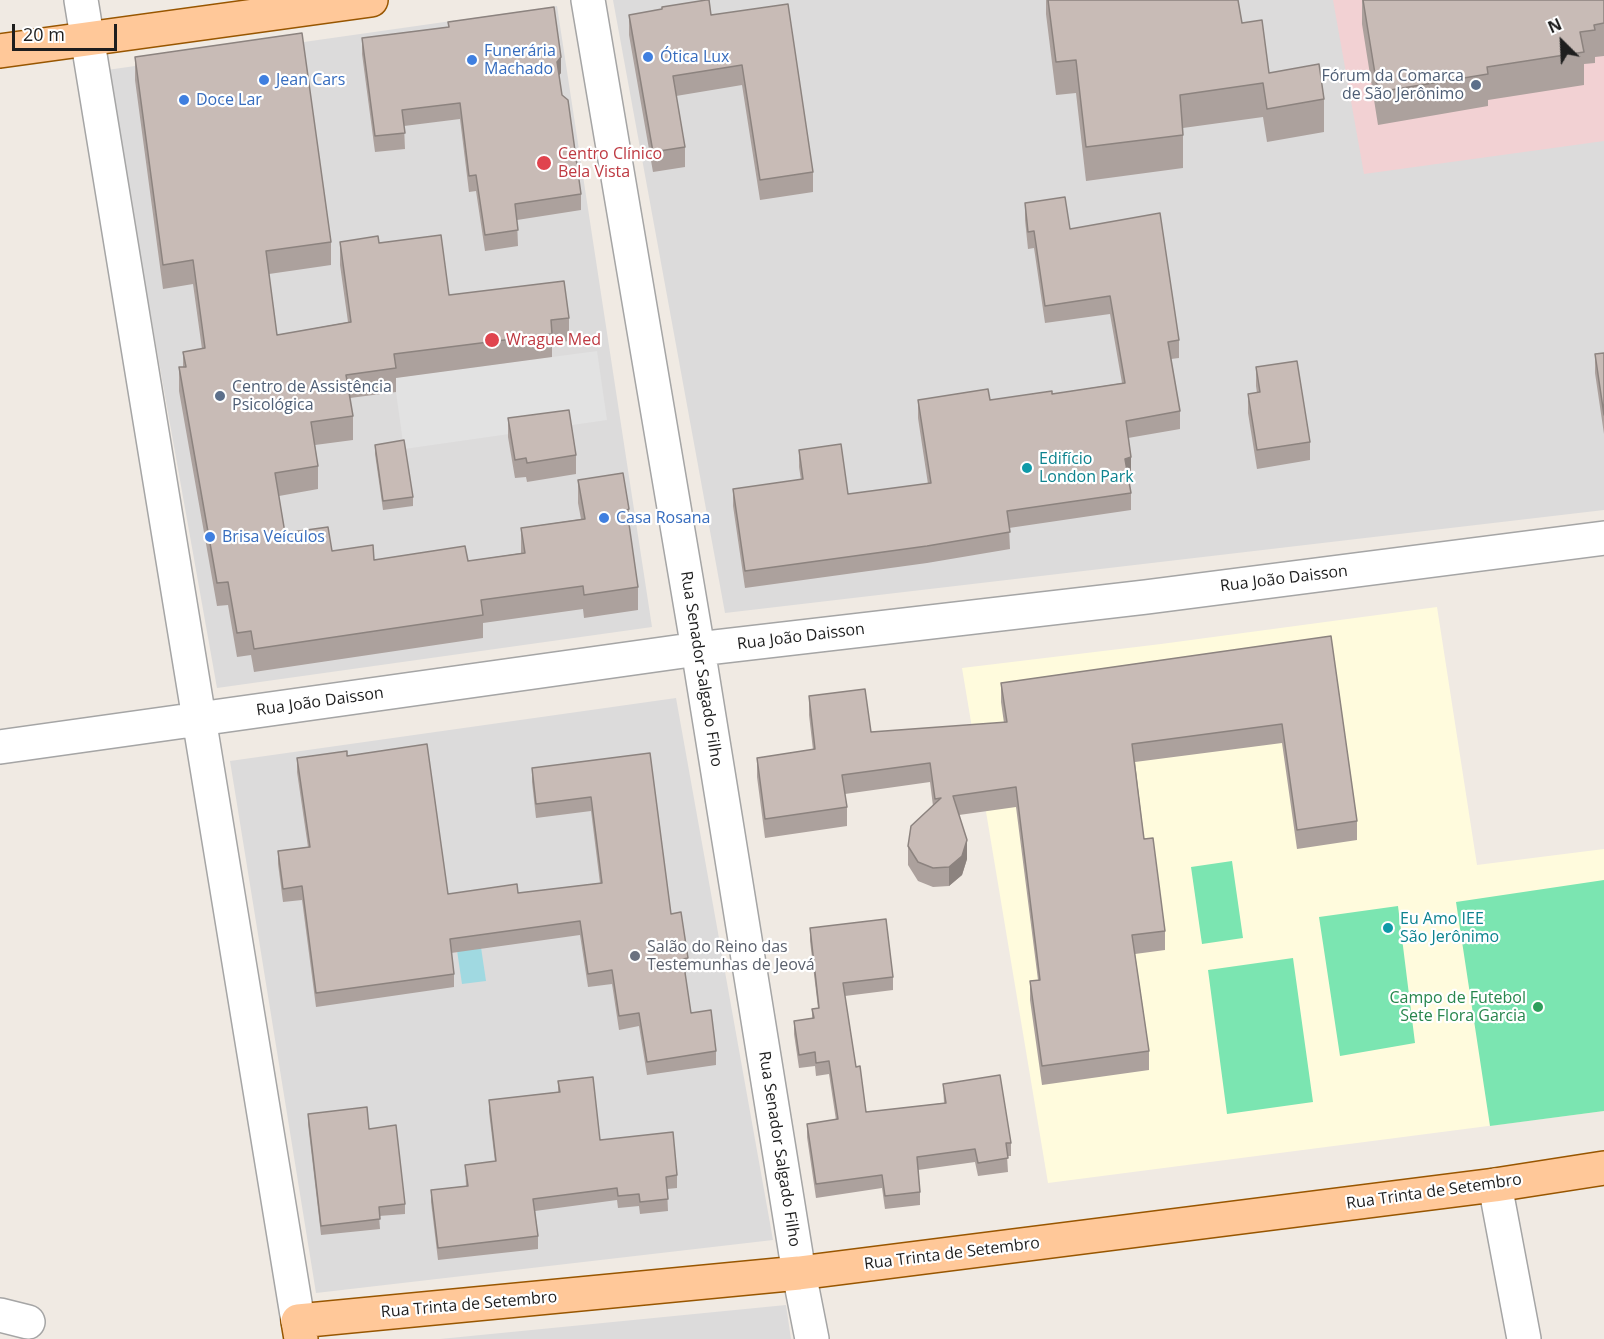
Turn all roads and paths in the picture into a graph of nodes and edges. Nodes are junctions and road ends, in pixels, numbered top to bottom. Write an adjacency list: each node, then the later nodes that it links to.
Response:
1 (81, 0): 4 (street)
2 (371, 0): 4 (main road)
3 (588, 0): 7 (street, Rua Senador Salgado Filho)
4 (88, 40): 5 (main road); 8 (street)
5 (0, 51)
6 (1604, 538): 7 (street, Rua João Daisson)
7 (698, 649): 8 (street, Rua João Daisson); 12 (street, Rua Senador Salgado Filho)
8 (199, 718): 9 (street, Rua João Daisson); 13 (street)
9 (0, 747)
10 (1604, 1168): 11 (main road, Rua Trinta de Setembro)
11 (1495, 1185): 12 (main road, Rua Trinta de Setembro); 15 (street)
12 (799, 1273): 13 (main road, Rua Trinta de Setembro); 14 (street, Rua Senador Salgado Filho)
13 (300, 1330)
14 (812, 1339)
15 (1524, 1339)

